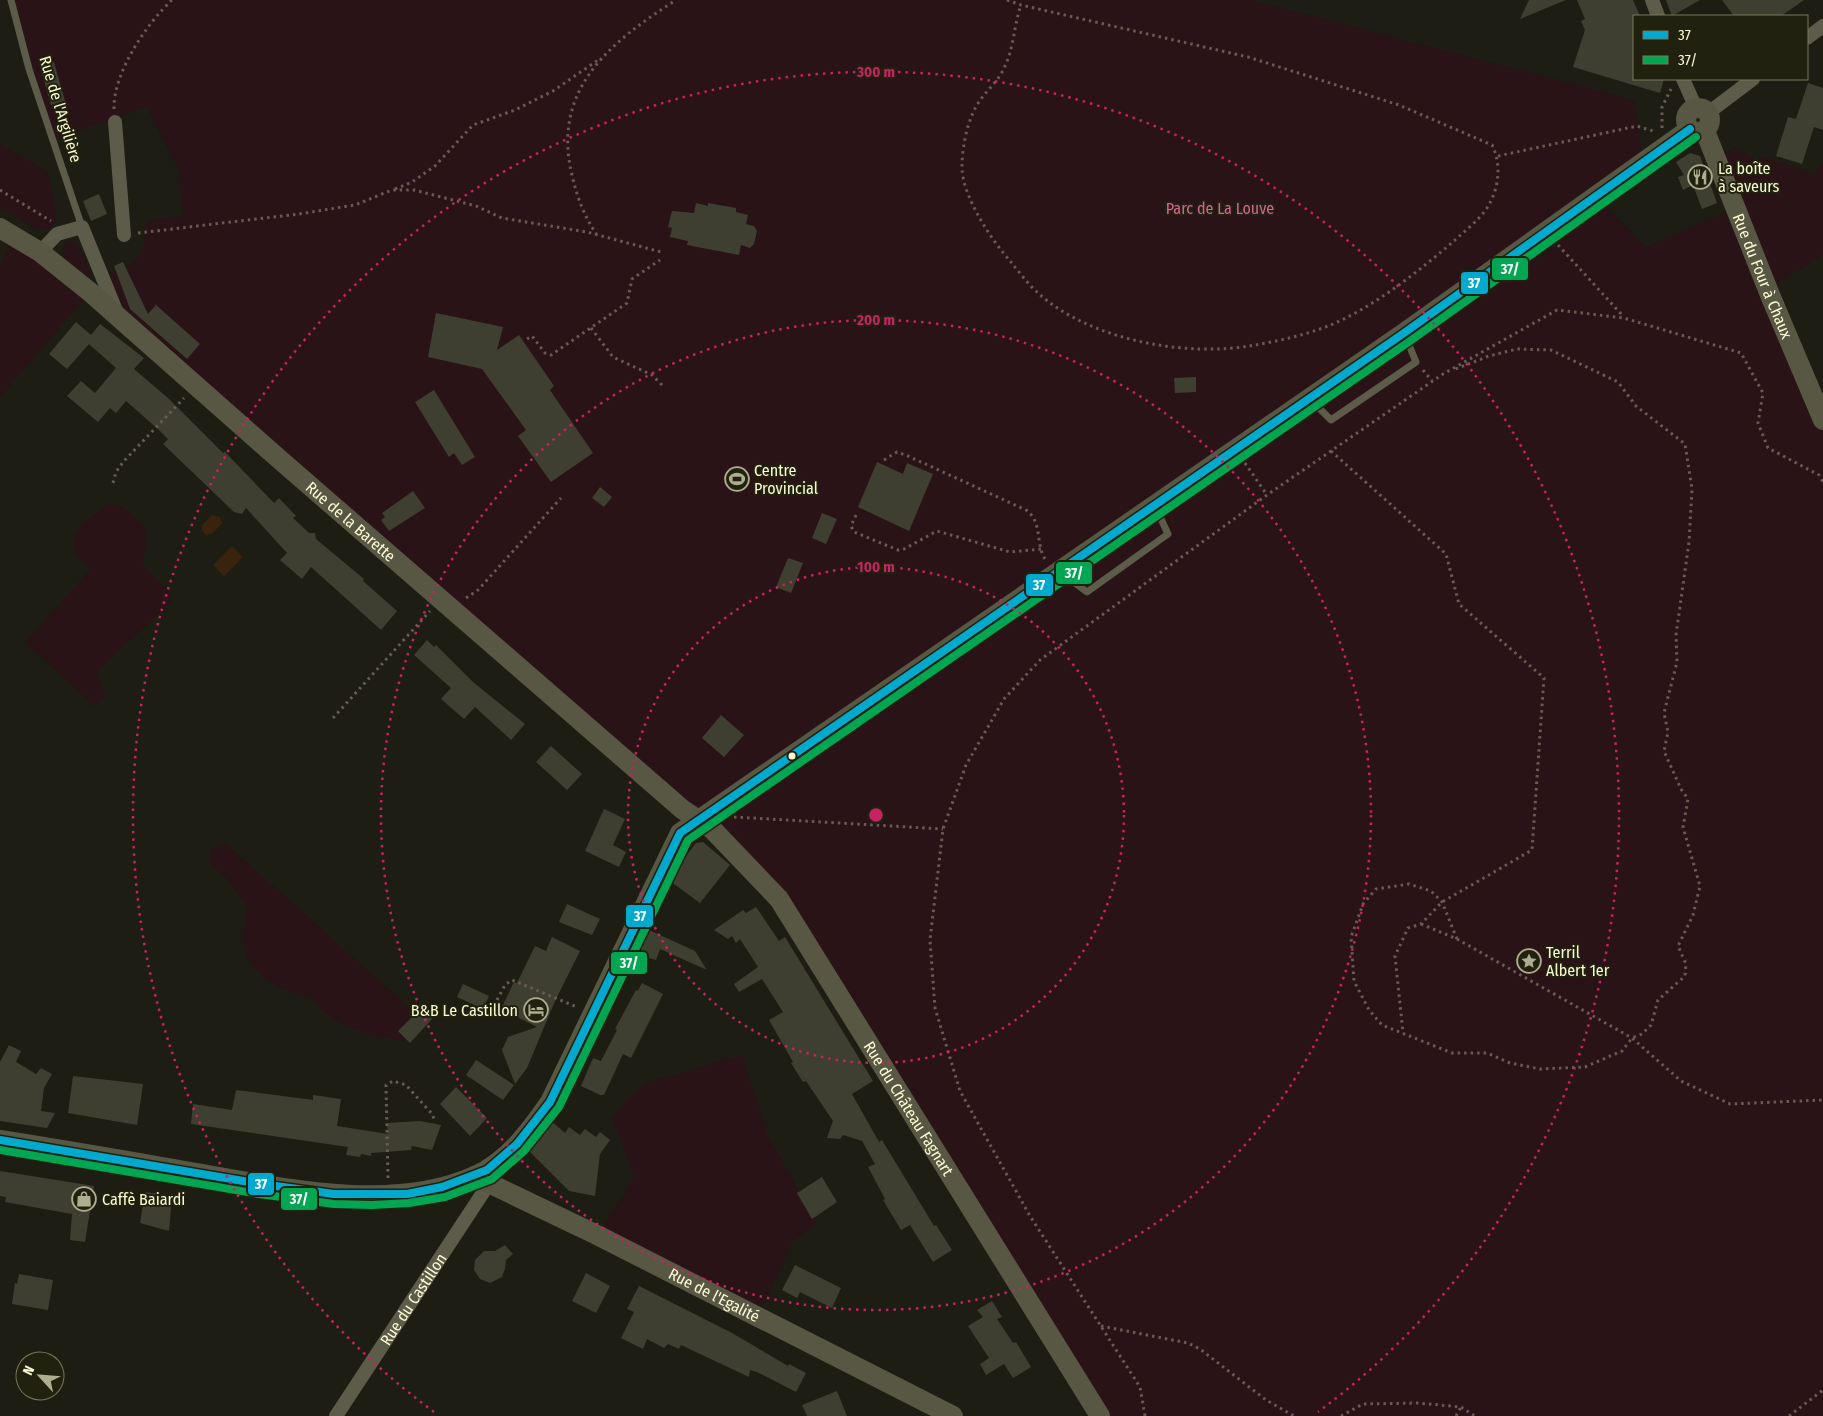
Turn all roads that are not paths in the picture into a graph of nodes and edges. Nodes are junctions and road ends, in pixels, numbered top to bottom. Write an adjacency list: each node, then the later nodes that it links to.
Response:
1 (11, 0): 10 (lane, Rue de l'Argilière)
2 (1652, 0): 3 (street)
3 (1658, 15)
4 (1823, 26): 5 (street)
5 (1808, 37)
6 (1684, 80): 8 (street)
7 (1752, 80): 8 (street)
8 (1700, 120): 15 (street, Rue du Castillon); 17 (street, Rue du Four à Chaux)
9 (115, 122): 12 (street)
10 (82, 227): 13 (street); 14 (street)
11 (0, 228): 13 (street, Rue de la Barette)
12 (124, 235)
13 (40, 252): 14 (street, Rue de la Barette)
14 (119, 316): 20 (street, Rue de la Barette)
15 (1404, 333): 16 (street, Rue du Castillon); 16 (lane)
16 (1309, 398): 18 (street, Rue du Castillon)
17 (1823, 420)
18 (1154, 505): 19 (street, Rue du Castillon); 19 (lane)
19 (1058, 573): 20 (street, Rue du Castillon)
20 (700, 818): 22 (street, Rue du Castillon); 25 (street, Rue du Château Fagnart)
21 (0, 1140): 22 (street)
22 (482, 1179): 23 (street, Rue du Castillon); 24 (street, Rue de l'Egalité)
23 (336, 1416)
24 (953, 1416)
25 (1100, 1416)

